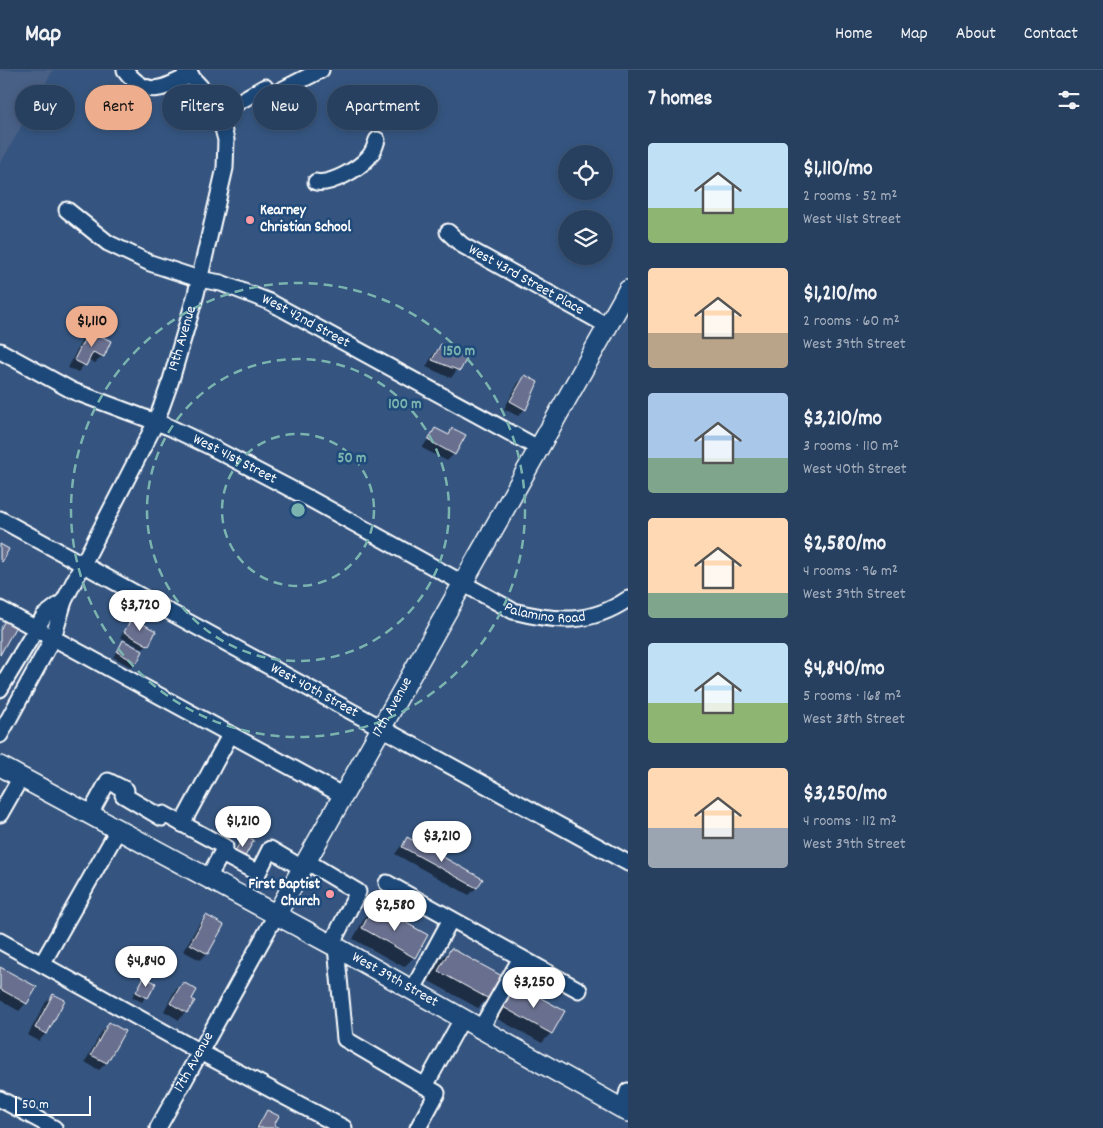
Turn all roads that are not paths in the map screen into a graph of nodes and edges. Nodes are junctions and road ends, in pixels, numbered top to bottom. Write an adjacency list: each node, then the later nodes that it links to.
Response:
1 (125, 70): 3 (street)
2 (320, 70): 4 (street)
3 (188, 72): 5 (street, 19th Avenue)
4 (293, 76): 6 (street)
5 (198, 85)
6 (243, 99)
7 (223, 130): 12 (street, 19th Avenue)
8 (377, 140): 9 (street)
9 (316, 182)
10 (66, 210): 12 (street, West 42nd Street)
11 (448, 232): 14 (street, West 43rd Street Place)
12 (199, 279): 16 (street, 19th Avenue); 17 (street, West 42nd Street)
13 (628, 290): 14 (main road, 17th Avenue)
14 (608, 326): 17 (main road, 17th Avenue)
15 (0, 350): 16 (street, West 41st Street)
16 (156, 422): 19 (street, 19th Avenue); 20 (street, West 41st Street)
17 (540, 449): 20 (main road, 17th Avenue)
18 (0, 519): 19 (street, West 40th Street)
19 (84, 565): 22 (street, 19th Avenue); 27 (street, West 40th Street)
20 (462, 582): 21 (street, Palamino Road); 27 (main road, 17th Avenue)
21 (628, 599)
22 (64, 601): 24 (street, 19th Avenue); 25 (street, 19th Avenue)
23 (0, 609): 24 (street)
24 (35, 629): 25 (street); 26 (street, 19th Avenue)
25 (53, 638): 28 (street, 19th Avenue); 29 (street)
26 (0, 689)
27 (381, 727): 32 (main road, 17th Avenue); 38 (street, West 40th Street)
28 (0, 735)
29 (230, 735): 32 (street); 35 (street)
30 (0, 766): 31 (main road, West 39th Street)
31 (20, 777): 33 (street); 34 (main road, West 39th Street)
32 (342, 795): 39 (main road, 17th Avenue)
33 (0, 814)
34 (90, 814): 35 (street); 36 (main road, West 39th Street)
35 (182, 824): 37 (street)
36 (118, 830): 40 (main road, West 39th Street); 47 (street)
37 (222, 854): 39 (street); 40 (street)
38 (628, 863)
39 (304, 864): 42 (main road, 17th Avenue); 45 (street)
40 (208, 878): 42 (main road, West 39th Street)
41 (387, 883): 43 (street)
42 (276, 915): 45 (main road, West 39th Street); 52 (street, 17th Avenue)
43 (450, 918): 46 (street); 49 (street)
44 (0, 941): 47 (street)
45 (333, 946): 49 (main road, West 39th Street); 53 (street)
46 (522, 958): 48 (street); 51 (street)
47 (42, 964): 52 (street)
48 (579, 990)
49 (412, 991): 50 (main road, West 39th Street)
50 (462, 1019): 51 (main road, West 39th Street); 53 (street)
51 (480, 1030): 55 (main road, West 39th Street)
52 (200, 1052): 57 (street, 17th Avenue); 58 (street)
53 (425, 1086): 59 (street)
54 (0, 1099): 56 (street)
55 (627, 1104)
56 (54, 1128)
57 (158, 1128)
58 (344, 1128)
59 (418, 1128)

